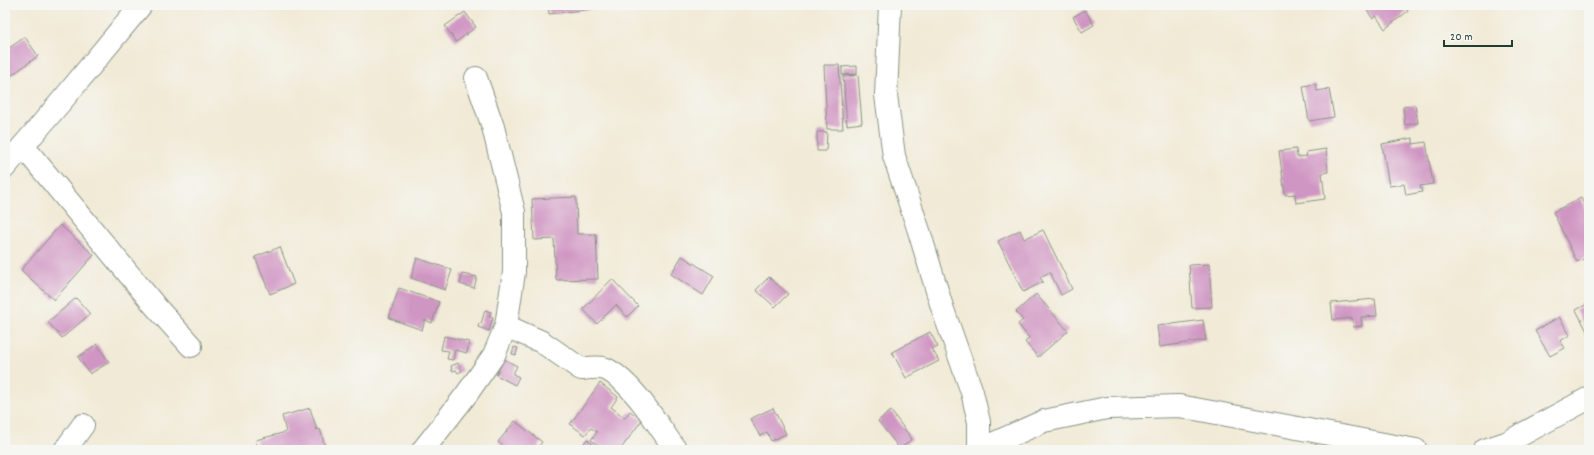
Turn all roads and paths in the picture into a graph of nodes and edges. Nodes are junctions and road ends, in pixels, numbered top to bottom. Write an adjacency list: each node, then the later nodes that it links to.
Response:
1 (140, 5): 4 (street)
2 (890, 5): 13 (street)
3 (476, 78): 6 (street)
4 (23, 146): 5 (street); 7 (street)
5 (5, 167)
6 (506, 326): 11 (street); 12 (street)
7 (191, 346)
8 (1589, 398): 15 (street)
9 (83, 425): 10 (street)
10 (65, 450)
11 (423, 450)
12 (676, 450)
13 (979, 450): 14 (street)
14 (1416, 450)
15 (1485, 450)

